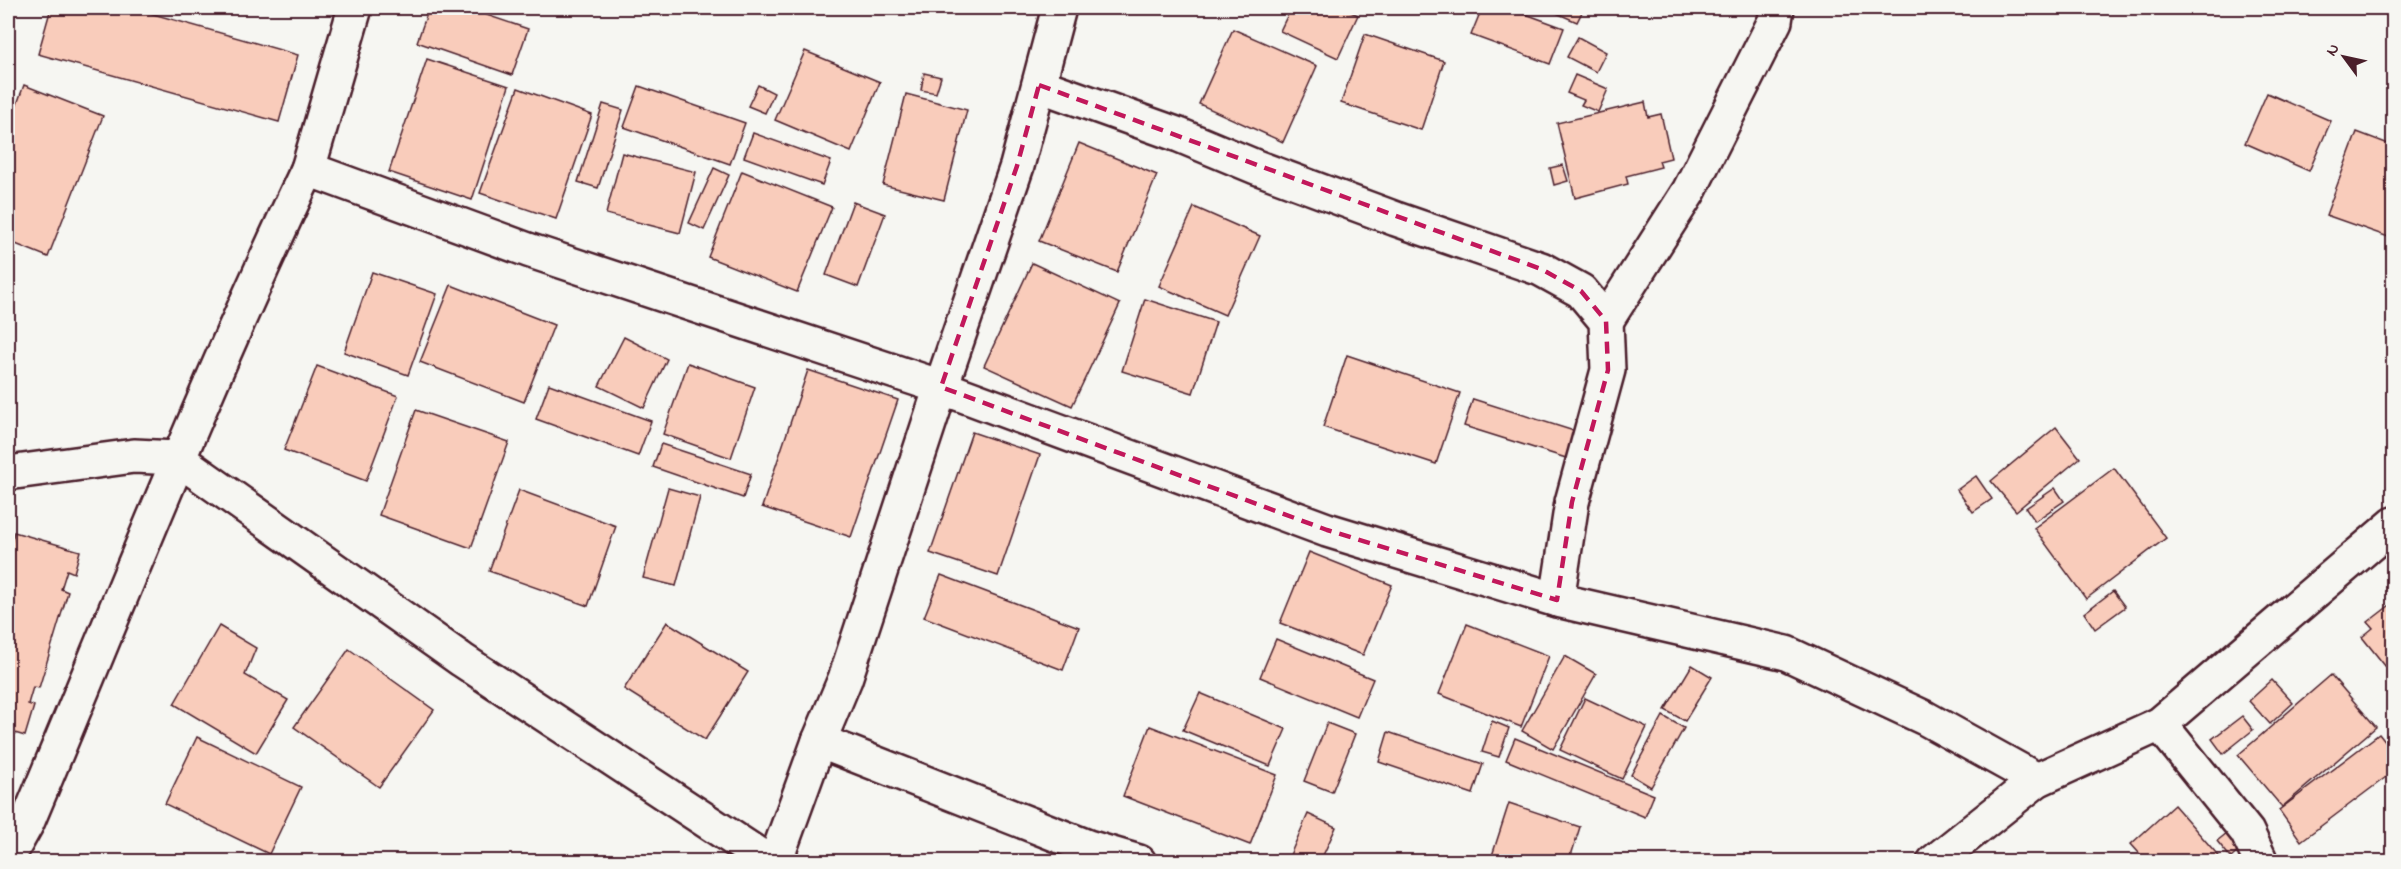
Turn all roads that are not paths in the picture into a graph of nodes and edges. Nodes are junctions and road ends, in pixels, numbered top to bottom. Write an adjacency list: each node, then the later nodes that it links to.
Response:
1 (355, 8): 5 (street)
2 (1059, 8): 4 (street)
3 (1777, 8): 6 (street)
4 (1039, 85): 6 (street); 7 (street)
5 (308, 168): 7 (street); 8 (street)
6 (1606, 321): 11 (street)
7 (941, 387): 11 (street); 13 (street)
8 (177, 458): 9 (street); 15 (street); 16 (street)
9 (8, 473)
10 (2394, 524): 12 (street)
11 (1557, 600): 14 (street)
12 (2160, 724): 14 (street); 20 (street)
13 (819, 741): 17 (street); 18 (street)
14 (2037, 780): 19 (street)
15 (8, 857)
16 (769, 861)
17 (775, 861)
18 (1139, 861)
19 (1935, 861)
20 (2261, 861)

